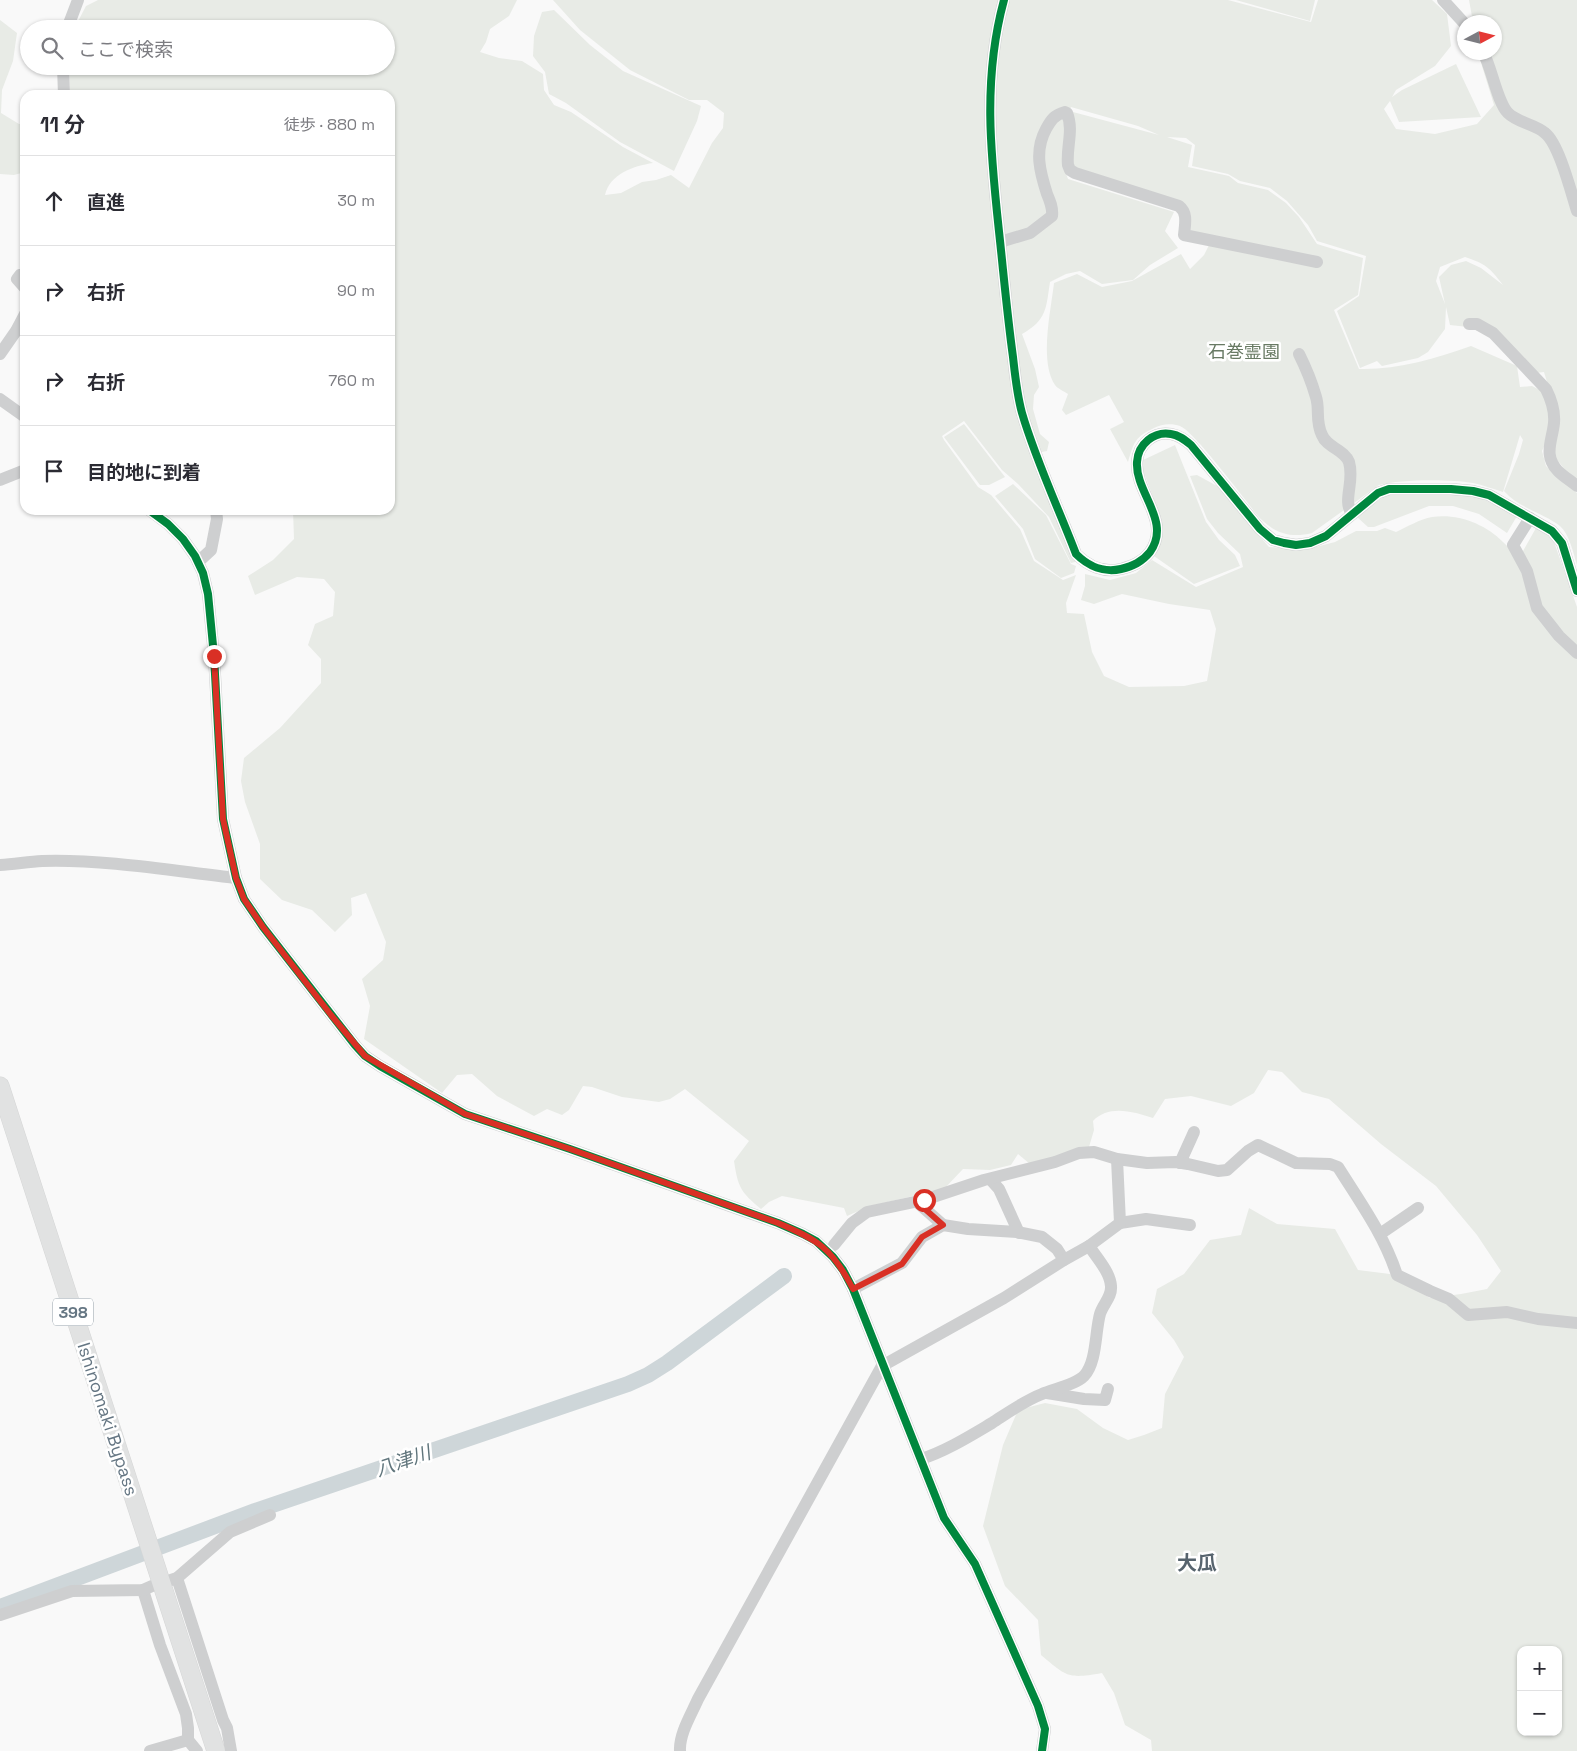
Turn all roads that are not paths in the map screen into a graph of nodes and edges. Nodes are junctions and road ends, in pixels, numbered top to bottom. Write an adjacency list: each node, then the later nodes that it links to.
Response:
1 (78, 0): 5 (street)
2 (1004, 0): 10 (street)
3 (1443, 0): 4 (street)
4 (1457, 15)
5 (71, 20)
6 (1486, 60): 9 (street)
7 (63, 75): 8 (street)
8 (64, 90)
9 (1577, 211)
10 (1000, 242): 11 (street); 21 (street)
11 (1317, 262)
12 (20, 323): 14 (street)
13 (1469, 324): 20 (street)
14 (0, 354)
15 (1300, 354): 21 (street)
16 (0, 399): 17 (street)
17 (20, 413)
18 (20, 472): 19 (street)
19 (0, 480)
20 (1577, 486)
21 (1352, 514): 24 (street)
22 (156, 515): 25 (street)
23 (217, 515): 25 (street)
24 (1530, 518): 26 (street); 27 (street)
25 (198, 562): 29 (street)
26 (1577, 591)
27 (1577, 654)
28 (0, 865): 29 (street)
29 (236, 878): 45 (street)
30 (0, 1086): 56 (highway, Ishinomaki Bypass / 398)
31 (1194, 1132): 33 (street)
32 (1117, 1159): 33 (street); 34 (street); 37 (street)
33 (1180, 1163): 41 (street)
34 (990, 1178): 35 (street); 40 (street)
35 (917, 1202): 38 (street); 42 (street)
36 (1418, 1208): 41 (street)
37 (1120, 1223): 39 (street); 43 (street)
38 (943, 1225): 40 (street); 45 (street)
39 (1190, 1226)
40 (1019, 1233): 44 (street)
41 (1380, 1234): 46 (street)
42 (834, 1245)
43 (1089, 1246): 44 (street); 49 (street)
44 (1064, 1260): 47 (street)
45 (853, 1289): 47 (street)
46 (1577, 1323)
47 (882, 1366): 50 (street); 58 (street)
48 (1108, 1390): 49 (street)
49 (1044, 1393): 50 (street)
50 (921, 1459): 59 (street)
51 (270, 1515): 57 (street)
52 (0, 1615): 53 (street)
53 (188, 1740): 54 (street); 55 (street)
54 (150, 1751)
55 (197, 1751)
56 (216, 1751)
57 (231, 1751)
58 (680, 1751)
59 (1042, 1751)

